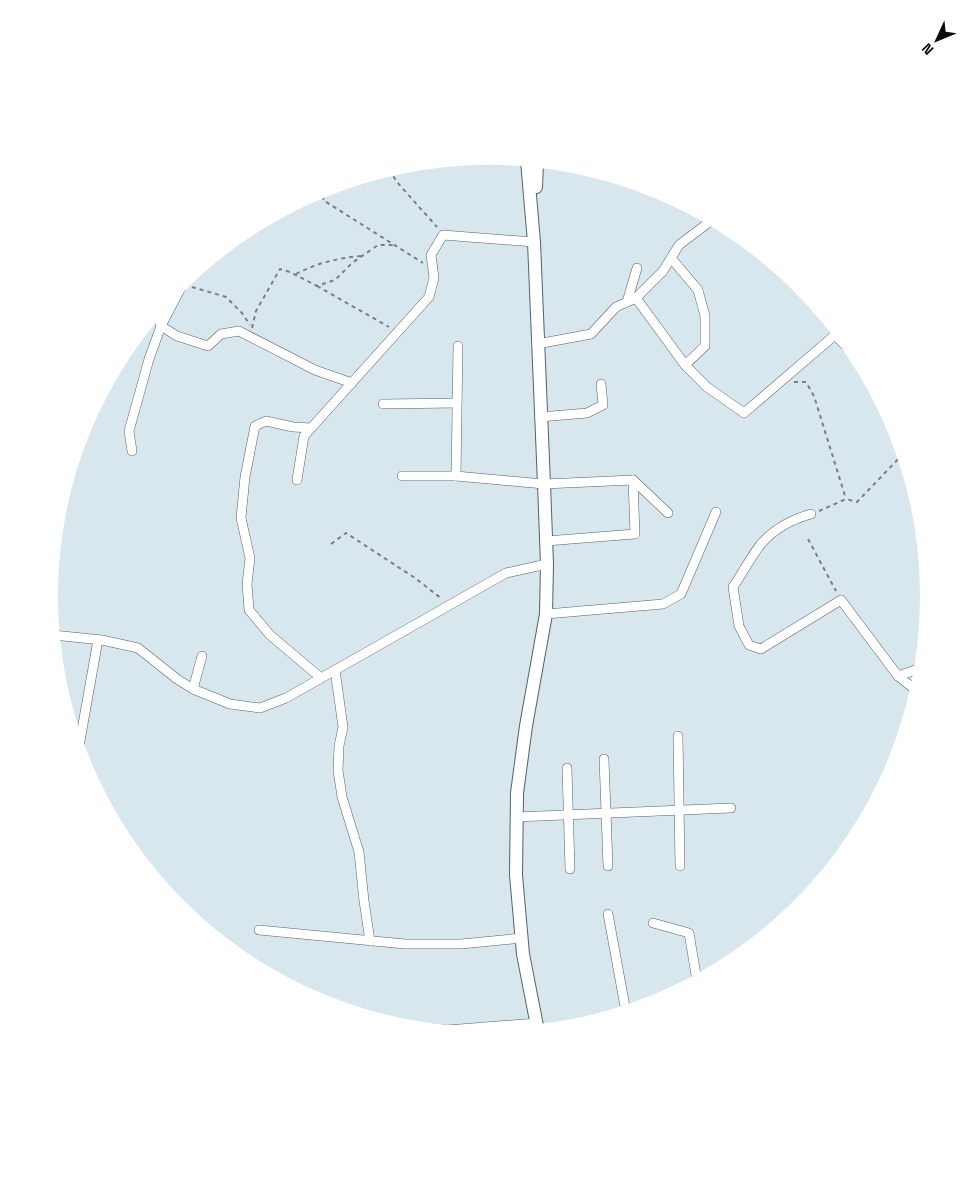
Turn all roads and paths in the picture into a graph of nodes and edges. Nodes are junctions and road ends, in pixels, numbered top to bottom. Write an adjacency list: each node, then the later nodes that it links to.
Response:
1 (528, 167): 7 (main road)
2 (537, 168): 7 (main road)
3 (394, 176): 6 (path)
4 (323, 198): 8 (path)
5 (706, 224): 10 (street)
6 (443, 235): 7 (street); 12 (street)
7 (534, 242): 23 (main road)
8 (395, 246): 9 (path); 12 (path)
9 (363, 256): 13 (path); 15 (path)
10 (671, 258): 16 (street); 25 (street)
11 (636, 268): 17 (street)
12 (433, 269): 21 (street)
13 (295, 274): 14 (path); 15 (path)
14 (191, 285)
15 (317, 286): 21 (path)
16 (636, 298): 17 (street); 25 (street)
17 (627, 302): 23 (street)
18 (173, 303): 20 (street)
19 (159, 319): 20 (street)
20 (161, 326): 27 (street); 33 (street)
21 (397, 332): 27 (street)
22 (831, 336): 26 (street)
23 (537, 344): 31 (main road)
24 (458, 346): 30 (street)
25 (685, 365): 26 (street)
26 (780, 382): 40 (path)
27 (352, 383): 32 (street)
28 (601, 384): 31 (street)
29 (383, 404): 30 (street)
30 (457, 404): 36 (street)
31 (540, 417): 39 (main road)
32 (311, 428): 37 (street); 57 (street)
33 (132, 451)
34 (898, 460): 40 (path)
35 (402, 476): 36 (street)
36 (456, 476): 39 (street)
37 (297, 480)
38 (633, 480): 39 (street); 41 (street); 45 (street)
39 (544, 484): 45 (main road)
40 (846, 499): 43 (path)
41 (668, 512)
42 (716, 512): 50 (street)
43 (812, 514): 48 (street)
44 (808, 539): 48 (path)
45 (546, 540): 47 (main road)
46 (331, 544): 49 (path)
47 (547, 564): 49 (street); 50 (main road)
48 (840, 600): 56 (street)
49 (450, 605): 54 (street)
50 (546, 614): 68 (main road)
51 (59, 636): 52 (street)
52 (98, 640): 59 (street); 61 (street)
53 (202, 656): 59 (street)
54 (335, 670): 57 (street); 76 (street)
55 (913, 671): 56 (street)
56 (898, 676): 58 (street)
57 (321, 678): 59 (street)
58 (910, 685)
59 (193, 689)
60 (678, 736): 65 (street)
61 (81, 737)
62 (604, 759): 66 (street)
63 (567, 768): 67 (street)
64 (731, 808): 65 (street)
65 (679, 810): 66 (street); 70 (street)
66 (606, 813): 67 (street); 69 (street)
67 (568, 815): 68 (street); 71 (street)
68 (516, 817): 75 (main road)
69 (608, 866)
70 (680, 866)
71 (570, 869)
72 (608, 914): 78 (street)
73 (653, 923): 77 (street)
74 (259, 930): 76 (street)
75 (522, 938): 76 (street); 79 (main road)
76 (370, 941)
77 (696, 974)
78 (625, 1006)
79 (537, 1025)

